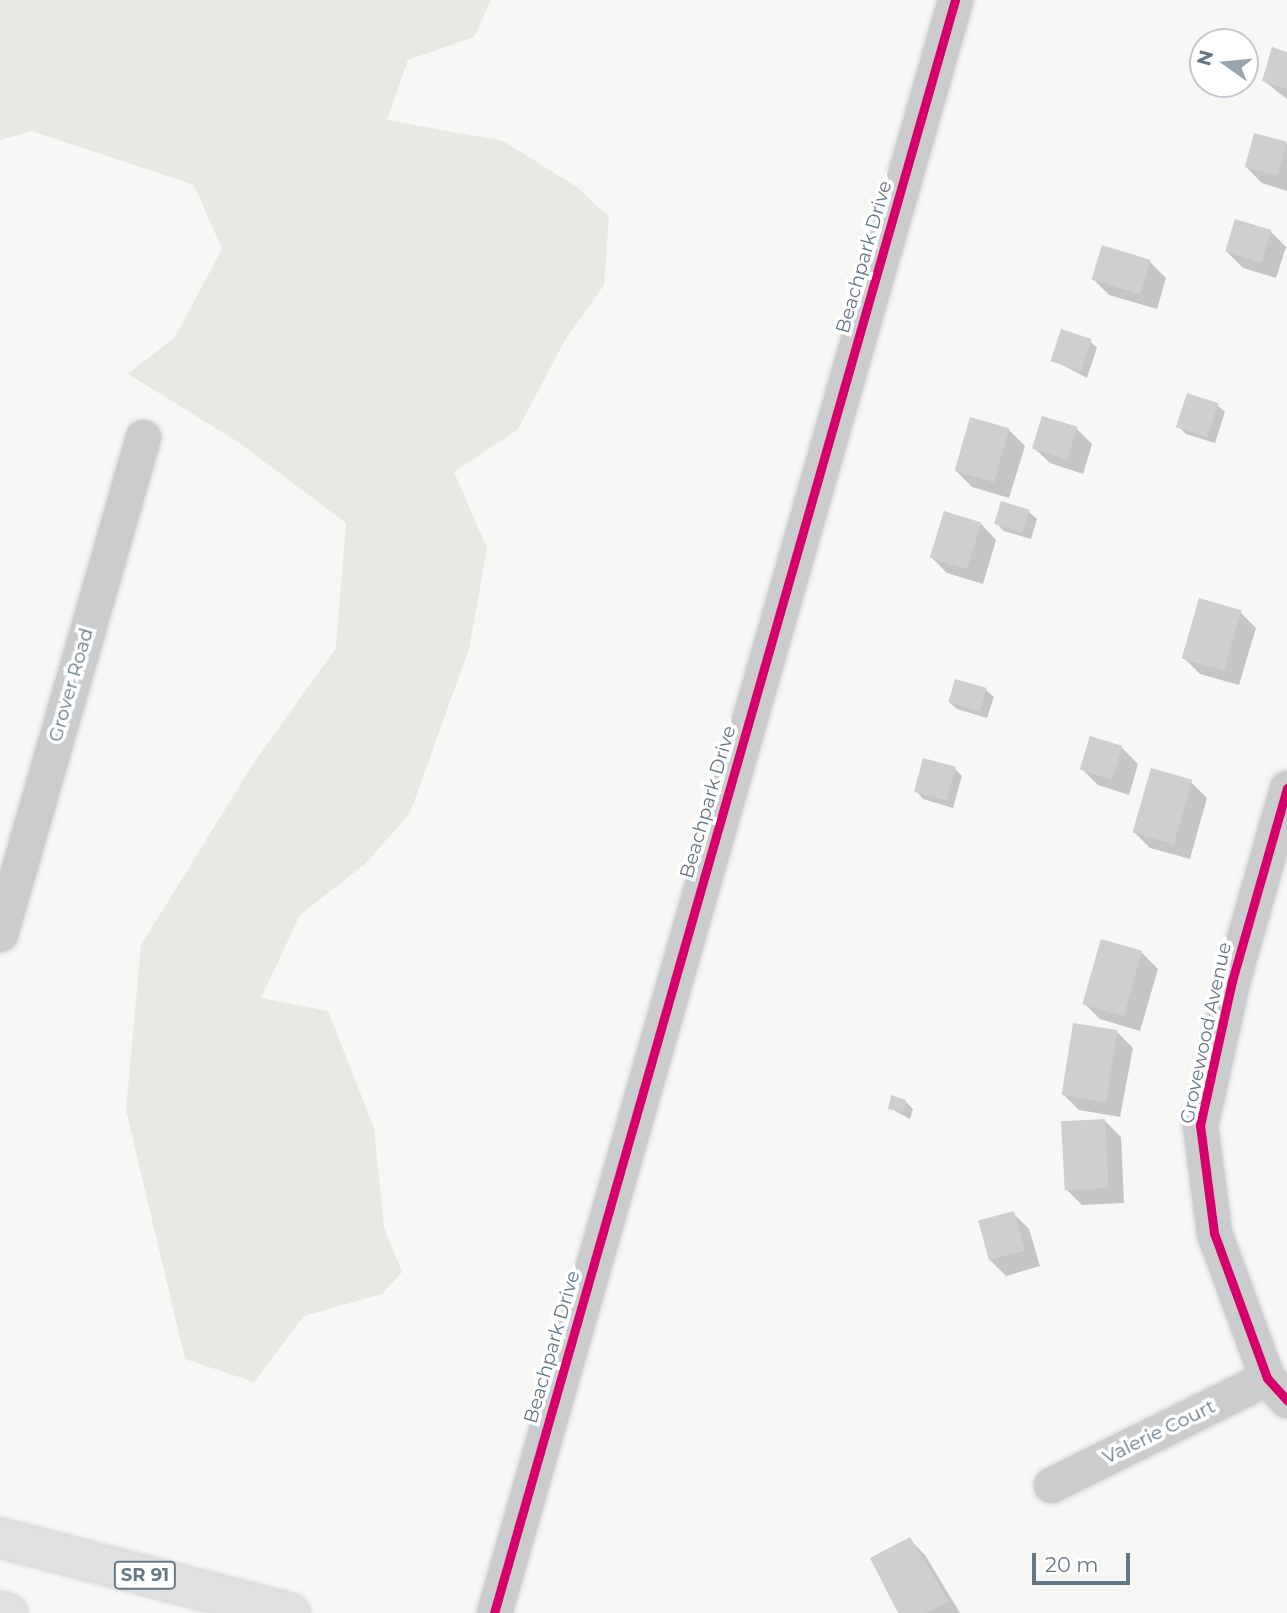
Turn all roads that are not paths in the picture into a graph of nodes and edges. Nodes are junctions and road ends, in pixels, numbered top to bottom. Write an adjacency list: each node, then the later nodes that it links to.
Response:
1 (955, 0): 11 (street, Beachpark Drive)
2 (143, 437): 4 (street, Grover Road)
3 (1287, 788): 5 (street, Grovewood Avenue)
4 (0, 934)
5 (1277, 1389): 6 (street, Valerie Court)
6 (1051, 1485)
7 (0, 1538): 10 (main road, SR 91)
8 (0, 1611): 9 (main road)
9 (8, 1613)
10 (290, 1613)
11 (494, 1613)

